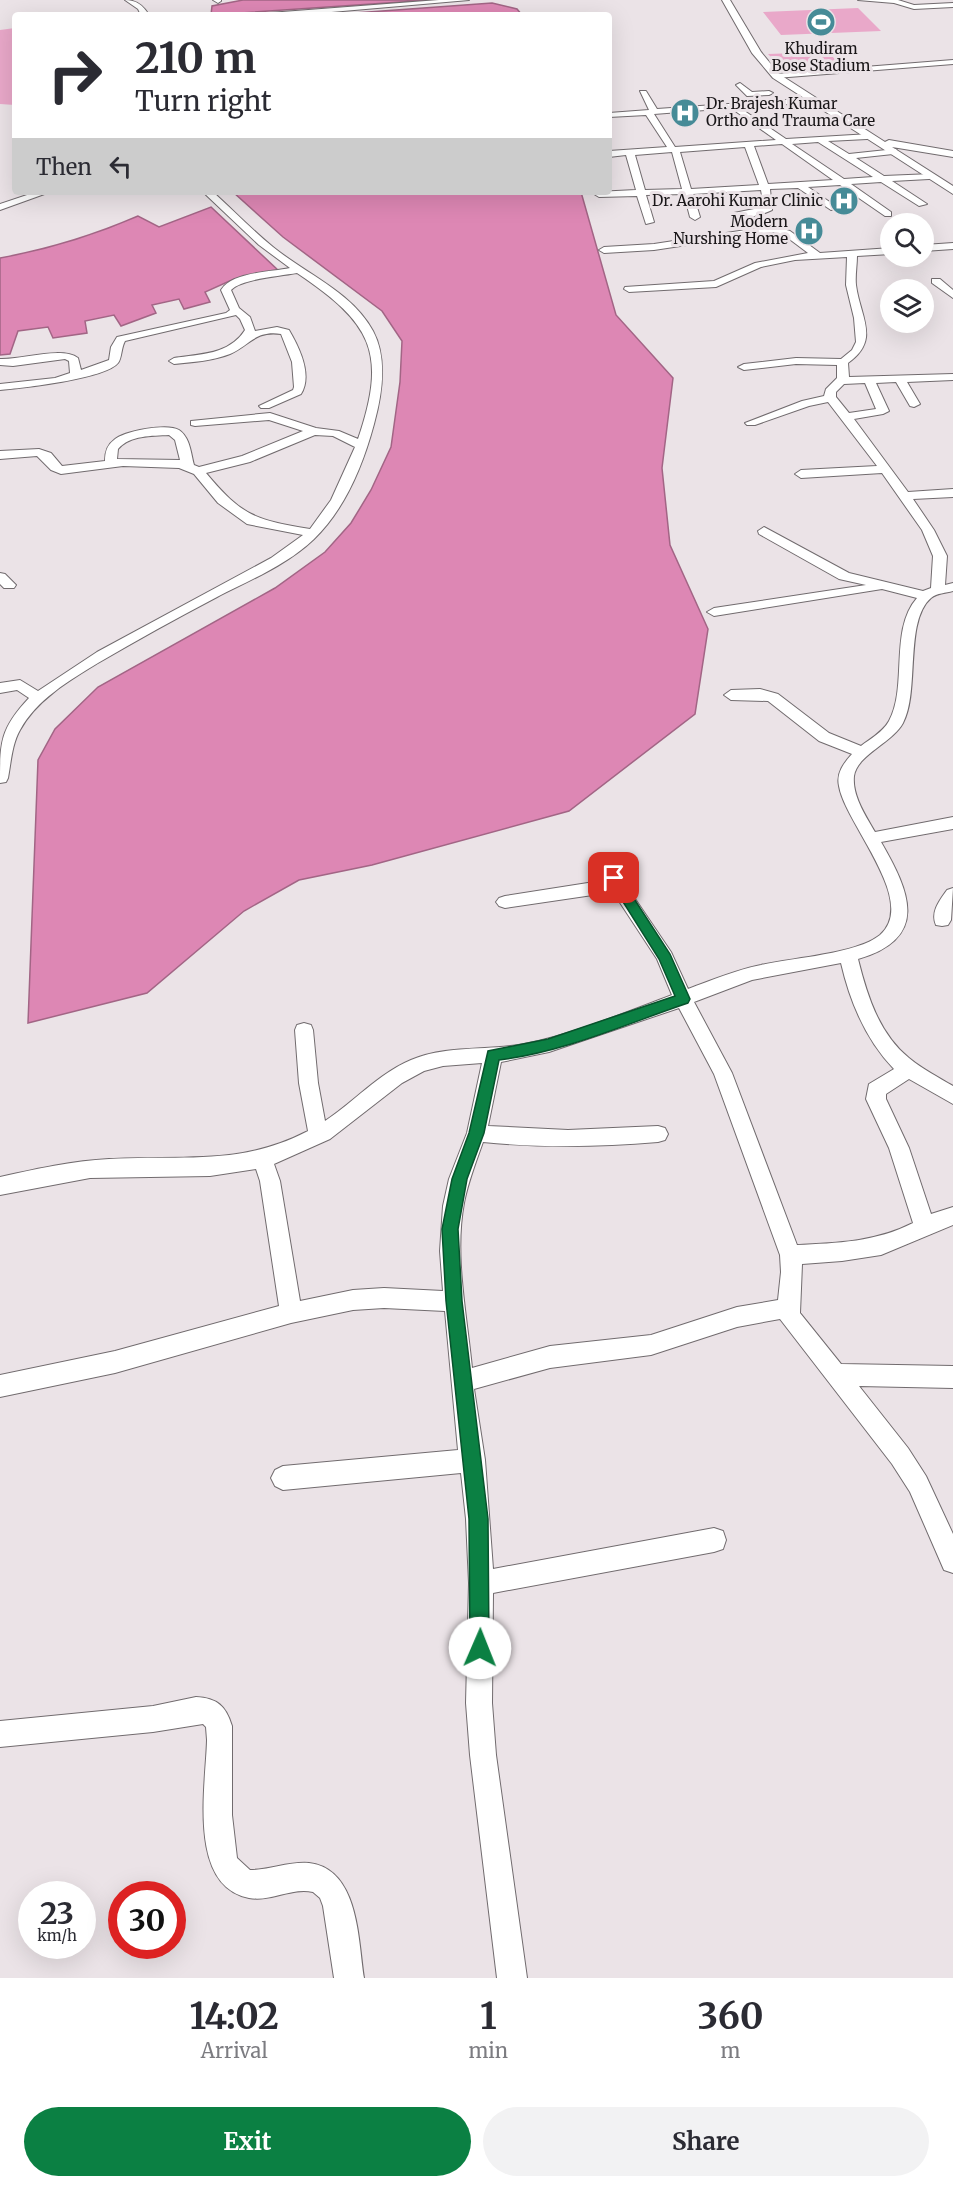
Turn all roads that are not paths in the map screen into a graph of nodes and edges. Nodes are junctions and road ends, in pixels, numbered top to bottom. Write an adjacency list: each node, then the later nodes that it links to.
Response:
1 (140, 0): 6 (street)
2 (466, 0): 10 (street)
3 (726, 0): 12 (main road)
4 (861, 0): 7 (street)
5 (898, 0): 7 (street)
6 (130, 1): 9 (street)
7 (890, 1): 8 (street)
8 (953, 5)
9 (143, 12)
10 (308, 12)
11 (953, 62): 12 (street)
12 (776, 76): 14 (main road)
13 (740, 85): 14 (street)
14 (794, 88): 16 (main road)
15 (643, 93): 18 (street)
16 (812, 100): 17 (street); 24 (main road)
17 (731, 105): 18 (street); 21 (street)
18 (651, 112): 19 (street); 22 (street)
19 (612, 115)
20 (735, 117): 21 (street)
21 (747, 117): 26 (street)
22 (654, 122): 23 (street); 28 (street)
23 (669, 122)
24 (867, 136): 25 (street); 29 (main road); 32 (main road)
25 (822, 141): 26 (street); 33 (street)
26 (786, 142): 27 (street); 36 (street)
27 (749, 145): 28 (street); 38 (street)
28 (673, 149): 30 (street); 39 (street)
29 (893, 152): 33 (street); 34 (main road)
30 (630, 153): 31 (street); 42 (street)
31 (612, 154)
32 (953, 154)
33 (847, 156): 35 (street)
34 (929, 176): 35 (street); 40 (main road)
35 (882, 179): 36 (street); 45 (street)
36 (842, 182): 37 (street); 48 (street)
37 (800, 185): 38 (street); 47 (street)
38 (764, 187): 39 (street); 49 (street)
39 (688, 191): 42 (street); 50 (street)
40 (953, 191)
41 (612, 194): 42 (street)
42 (641, 194): 51 (street)
43 (36, 195): 46 (street)
44 (211, 195): 58 (street)
45 (922, 204)
46 (0, 207)
47 (831, 207)
48 (887, 213)
49 (737, 215)
50 (695, 217)
51 (649, 222)
52 (953, 246): 53 (street)
53 (934, 247)
54 (604, 250): 57 (street)
55 (880, 252): 56 (street)
56 (852, 254): 57 (street); 66 (street)
57 (817, 255): 60 (street)
58 (298, 270): 62 (street); 81 (street)
59 (936, 282): 61 (street)
60 (629, 289)
61 (951, 291)
62 (235, 310): 63 (street); 68 (street)
63 (247, 336): 64 (street); 76 (street)
64 (174, 361)
65 (0, 362): 68 (street)
66 (843, 362): 67 (street); 71 (street)
67 (744, 367)
68 (76, 376): 73 (street)
69 (953, 377): 70 (street)
70 (900, 379): 72 (street); 75 (street)
71 (840, 381): 72 (street); 74 (street)
72 (870, 381): 77 (street)
73 (0, 387)
74 (831, 398): 77 (street); 79 (street)
75 (914, 404)
76 (265, 406)
77 (846, 417): 85 (street)
78 (195, 423): 80 (street)
79 (751, 423)
80 (314, 431): 81 (street); 84 (street)
81 (362, 445): 90 (street)
82 (0, 455): 83 (street)
83 (111, 463): 84 (street); 84 (street)
84 (193, 468): 90 (street)
85 (885, 469): 86 (street); 88 (street)
86 (801, 474)
87 (953, 493): 88 (street)
88 (905, 496): 91 (street)
89 (764, 531): 92 (street)
90 (313, 532): 97 (street)
91 (947, 563): 93 (street)
92 (884, 586): 93 (street); 94 (street)
93 (944, 590): 98 (street)
94 (714, 612)
95 (0, 688): 97 (street)
96 (731, 695): 98 (street)
97 (39, 698): 99 (street)
98 (864, 753): 101 (street)
99 (0, 778)
100 (953, 823): 101 (street)
101 (872, 838): 107 (street)
102 (608, 857): 103 (street)
103 (617, 885): 105 (street); 108 (street)
104 (953, 894): 106 (street)
105 (505, 902)
106 (942, 920)
107 (848, 955): 108 (street); 111 (street)
108 (683, 999): 110 (street); 120 (street)
109 (304, 1030): 115 (street)
110 (493, 1055): 113 (street); 115 (street)
111 (909, 1069): 112 (street); 119 (street)
112 (953, 1096)
113 (477, 1133): 114 (street); 121 (street)
114 (658, 1134)
115 (320, 1135): 116 (street)
116 (262, 1159): 117 (street); 123 (street)
117 (0, 1186)
118 (953, 1216): 119 (street)
119 (924, 1225): 120 (street)
120 (790, 1255): 122 (street)
121 (454, 1301): 123 (street); 126 (street)
122 (788, 1308): 124 (street); 126 (street)
123 (291, 1313): 127 (street)
124 (837, 1375): 125 (street); 131 (street)
125 (953, 1377)
126 (462, 1382): 128 (street)
127 (0, 1386)
128 (473, 1460): 129 (street); 132 (street)
129 (283, 1478)
130 (714, 1540): 132 (street)
131 (953, 1561)
132 (481, 1583): 135 (street)
133 (0, 1734): 134 (street)
134 (349, 1978)
135 (512, 1978)

